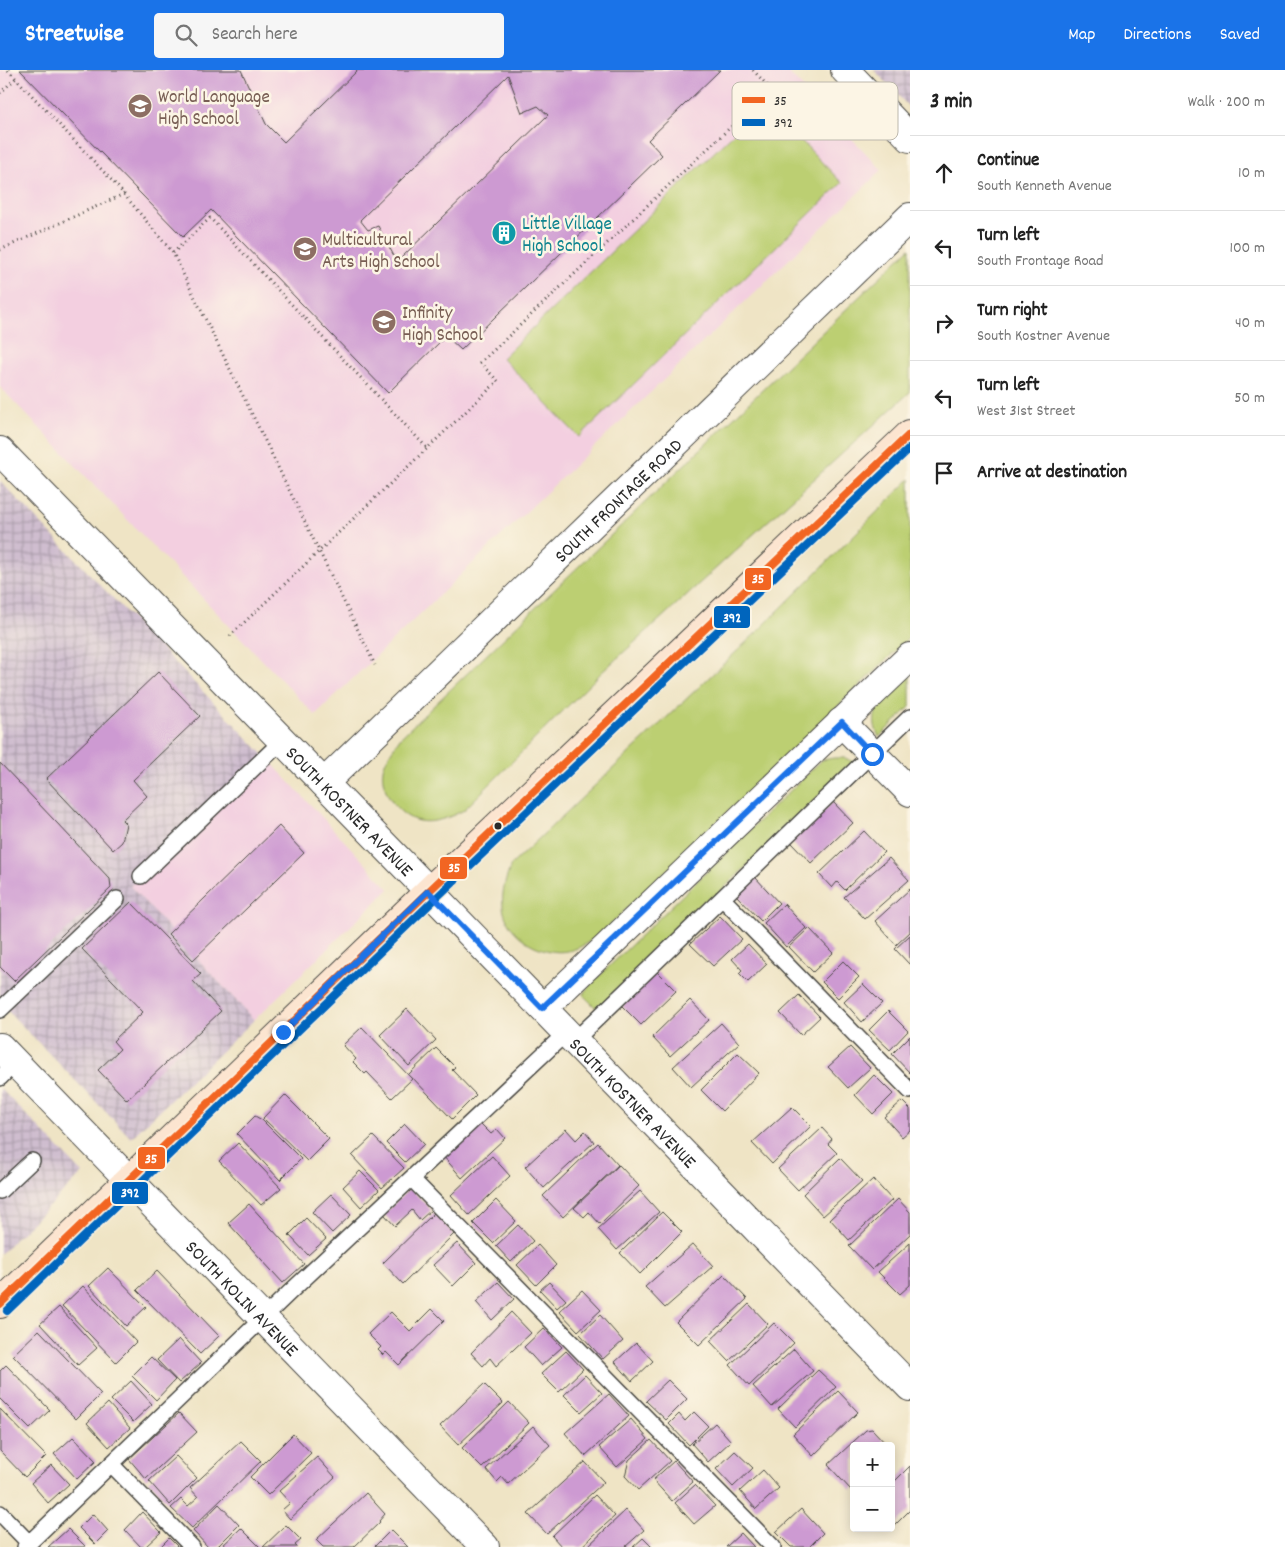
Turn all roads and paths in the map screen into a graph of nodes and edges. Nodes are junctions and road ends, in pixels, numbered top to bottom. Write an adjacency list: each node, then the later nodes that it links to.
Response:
1 (8, 70): 4 (path)
2 (753, 70): 5 (path)
3 (845, 70): 6 (street)
4 (16, 78): 7 (path); 11 (path)
5 (764, 82)
6 (856, 82)
7 (0, 93)
8 (898, 125): 10 (street)
9 (732, 126): 16 (path)
10 (910, 138)
11 (124, 194): 13 (path); 14 (path)
12 (910, 217): 26 (street, SOUTH FRONTAGE ROAD)
13 (0, 250)
14 (173, 253): 16 (path); 18 (path)
15 (910, 434): 29 (main road)
16 (428, 448): 18 (path)
17 (0, 451): 24 (street, SOUTH KOSTNER AVENUE)
18 (319, 551): 19 (path); 21 (path)
19 (230, 636)
20 (910, 657): 23 (street)
21 (375, 665)
22 (910, 717): 25 (lane)
23 (842, 722): 25 (street); 32 (street)
24 (282, 741): 26 (street, SOUTH KOSTNER AVENUE); 28 (lane)
25 (872, 754): 27 (street); 30 (lane)
26 (324, 784): 29 (street, SOUTH KOSTNER AVENUE)
27 (910, 792)
28 (141, 876)
29 (428, 891): 32 (street, SOUTH KOSTNER AVENUE); 39 (main road)
30 (722, 898): 34 (lane); 36 (lane)
31 (116, 900): 33 (lane)
32 (542, 1008): 34 (street, SOUTH KOSTNER AVENUE)
33 (0, 1010)
34 (570, 1037): 38 (lane); 43 (street, SOUTH KOSTNER AVENUE)
35 (5, 1063): 39 (street, SOUTH KOLIN AVENUE)
36 (910, 1091)
37 (32, 1161): 40 (lane)
38 (412, 1179): 42 (lane); 49 (lane)
39 (129, 1180): 41 (main road); 42 (street, SOUTH KOLIN AVENUE)
40 (0, 1192)
41 (0, 1304)
42 (263, 1318): 44 (lane); 48 (street, SOUTH KOLIN AVENUE)
43 (910, 1387)
44 (111, 1464): 46 (lane); 47 (lane)
45 (0, 1513): 46 (lane)
46 (27, 1545)
47 (192, 1547)
48 (485, 1547)
49 (773, 1547)

